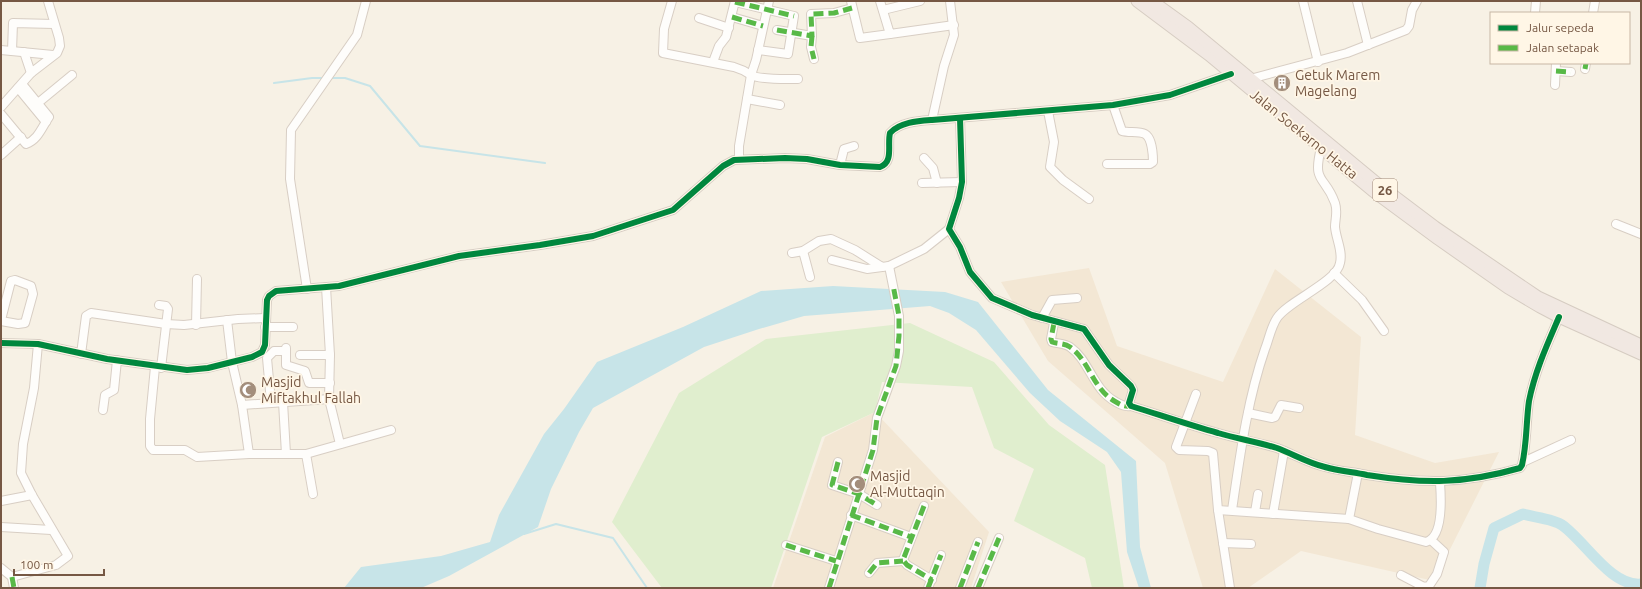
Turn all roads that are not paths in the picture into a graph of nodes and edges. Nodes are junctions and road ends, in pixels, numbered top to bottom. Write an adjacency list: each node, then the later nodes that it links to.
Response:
1 (48, 1): 25 (street)
2 (366, 1): 86 (street)
3 (672, 1): 41 (street)
4 (769, 1): 18 (street)
5 (880, 1): 19 (street)
6 (920, 1): 19 (street)
7 (950, 1): 26 (street)
8 (1137, 1): 27 (highway, Jalan Soekarno Hatta / 26)
9 (1152, 1): 27 (highway, Jalan Soekarno Hatta / 26)
10 (1303, 1): 42 (street)
11 (1357, 1): 34 (street)
12 (1407, 1): 20 (street)
13 (1417, 1): 20 (street)
14 (1536, 1): 21 (street)
15 (1595, 1): 22 (street)
16 (735, 2): 18 (street); 23 (street)
17 (852, 4): 32 (street); 33 (street)
18 (768, 10): 28 (street); 31 (street)
19 (883, 10): 32 (street)
20 (1412, 10): 34 (street)
21 (1535, 12)
22 (1594, 12)
23 (732, 17): 28 (street); 29 (street)
24 (699, 18): 29 (street)
25 (54, 24): 37 (street); 39 (street)
26 (954, 25): 32 (street); 60 (street)
27 (1177, 25): 46 (highway, Jalan Soekarno Hatta / 26); 50 (highway, Jalan Soekarno Hatta / 26)
28 (763, 26): 36 (street)
29 (729, 28): 41 (street)
30 (777, 30): 31 (street)
31 (792, 33): 33 (street); 36 (street)
32 (890, 34)
33 (812, 36): 40 (street)
34 (1368, 45): 42 (street)
35 (1, 50): 37 (street)
36 (758, 50): 47 (street)
37 (12, 51): 38 (street)
38 (24, 52): 39 (street); 45 (street)
39 (53, 55): 45 (street)
40 (814, 59)
41 (713, 62): 47 (street)
42 (1318, 62): 50 (street)
43 (1556, 67): 44 (street); 52 (street)
44 (1571, 72)
45 (31, 73): 51 (street)
46 (1231, 74): 56 (street); 65 (highway, Jalan Soekarno Hatta / 26)
47 (751, 75): 49 (street); 53 (street)
48 (72, 76): 54 (street)
49 (798, 79)
50 (1250, 79): 102 (highway, Jalan Soekarno Hatta / 26)
51 (20, 86): 54 (street); 57 (street); 62 (street)
52 (1555, 86)
53 (747, 100): 55 (street); 68 (street)
54 (38, 103): 62 (street)
55 (780, 104)
56 (1113, 105): 58 (street); 69 (street)
57 (1, 107)
58 (1048, 111): 61 (street); 74 (street)
59 (1, 114): 63 (street)
60 (933, 116): 61 (street); 70 (street)
61 (960, 118): 71 (street)
62 (46, 122): 63 (street)
63 (21, 137): 66 (street)
64 (854, 146): 70 (street)
65 (1321, 148): 82 (street); 89 (highway, Jalan Soekarno Hatta / 26)
66 (1, 155)
67 (924, 158): 73 (street)
68 (739, 159): 70 (street); 85 (street)
69 (1107, 164)
70 (840, 165)
71 (962, 182): 73 (street); 76 (street)
72 (922, 183): 73 (street)
73 (937, 183)
74 (1089, 199)
75 (1616, 224): 77 (street)
76 (948, 229): 81 (street); 91 (street)
77 (1641, 234)
78 (803, 251): 79 (street); 81 (street); 83 (street)
79 (792, 253)
80 (832, 260): 81 (street)
81 (885, 267): 134 (street)
82 (1334, 273): 99 (street); 119 (street)
83 (810, 277)
84 (197, 279): 96 (street)
85 (326, 287): 86 (street); 106 (street)
86 (307, 290): 90 (street)
87 (1077, 298): 91 (street)
88 (159, 305): 95 (street)
89 (1559, 317): 104 (highway, Jalan Soekarno Hatta / 26); 130 (street)
90 (266, 318): 92 (street); 97 (street)
91 (1042, 318): 94 (street)
92 (227, 320): 96 (street); 108 (street)
93 (1, 321): 93 (street)
94 (1054, 322): 116 (street); 116 (street)
95 (166, 324): 96 (street); 103 (street); 109 (street)
96 (196, 325)
97 (265, 327): 98 (street); 108 (street)
98 (293, 327)
99 (1384, 331)
100 (1, 343): 101 (street)
101 (38, 344): 103 (street); 136 (street)
102 (1641, 345)
103 (81, 354): 107 (street)
104 (1641, 354)
105 (300, 355): 106 (street)
106 (330, 355): 110 (street)
107 (117, 360): 109 (street); 118 (street)
108 (232, 362): 109 (street); 115 (street)
109 (158, 367): 126 (street)
110 (330, 383): 112 (street); 113 (street)
111 (1196, 394): 120 (street)
112 (329, 399): 114 (street); 124 (street)
113 (271, 402): 114 (street); 115 (street)
114 (283, 402): 127 (street)
115 (242, 405): 126 (street)
116 (1130, 406): 120 (street)
117 (1299, 408): 119 (street)
118 (103, 410)
119 (1248, 413): 122 (street)
120 (1184, 422): 122 (street); 140 (street)
121 (391, 430): 124 (street)
122 (1244, 440): 125 (street); 141 (street)
123 (1571, 440): 130 (street)
124 (340, 444): 128 (street)
125 (1284, 451): 131 (street); 143 (street)
126 (249, 454): 127 (street)
127 (286, 454): 128 (street)
128 (306, 454): 133 (street)
129 (838, 462): 134 (street)
130 (1523, 462): 132 (street)
131 (1358, 473): 132 (street); 145 (street)
132 (1440, 482): 150 (street)
133 (313, 494)
134 (859, 494): 138 (street); 144 (street)
135 (1258, 494): 142 (street)
136 (32, 495): 137 (street); 147 (street)
137 (1, 501)
138 (877, 505)
139 (924, 506): 148 (street)
140 (1218, 510): 141 (street); 152 (street)
141 (1232, 510): 142 (street)
142 (1255, 512): 143 (street)
143 (1273, 514): 145 (street)
144 (851, 515): 148 (street); 156 (street)
145 (1349, 519): 150 (street)
146 (1, 527): 147 (street)
147 (51, 530): 161 (street)
148 (911, 537): 157 (street)
149 (999, 538): 167 (street)
150 (1431, 540): 160 (street)
151 (978, 542): 166 (street)
152 (1223, 543): 153 (street); 168 (street)
153 (1251, 544)
154 (786, 545): 156 (street)
155 (941, 555): 162 (street)
156 (836, 561): 164 (street)
157 (903, 561): 159 (street); 162 (street)
158 (1, 568): 161 (street)
159 (869, 573)
160 (1401, 575)
161 (12, 577): 163 (street)
162 (932, 580): 165 (street)
163 (14, 588)
164 (829, 588)
165 (928, 588)
166 (960, 588)
167 (978, 588)
168 (1230, 588)

